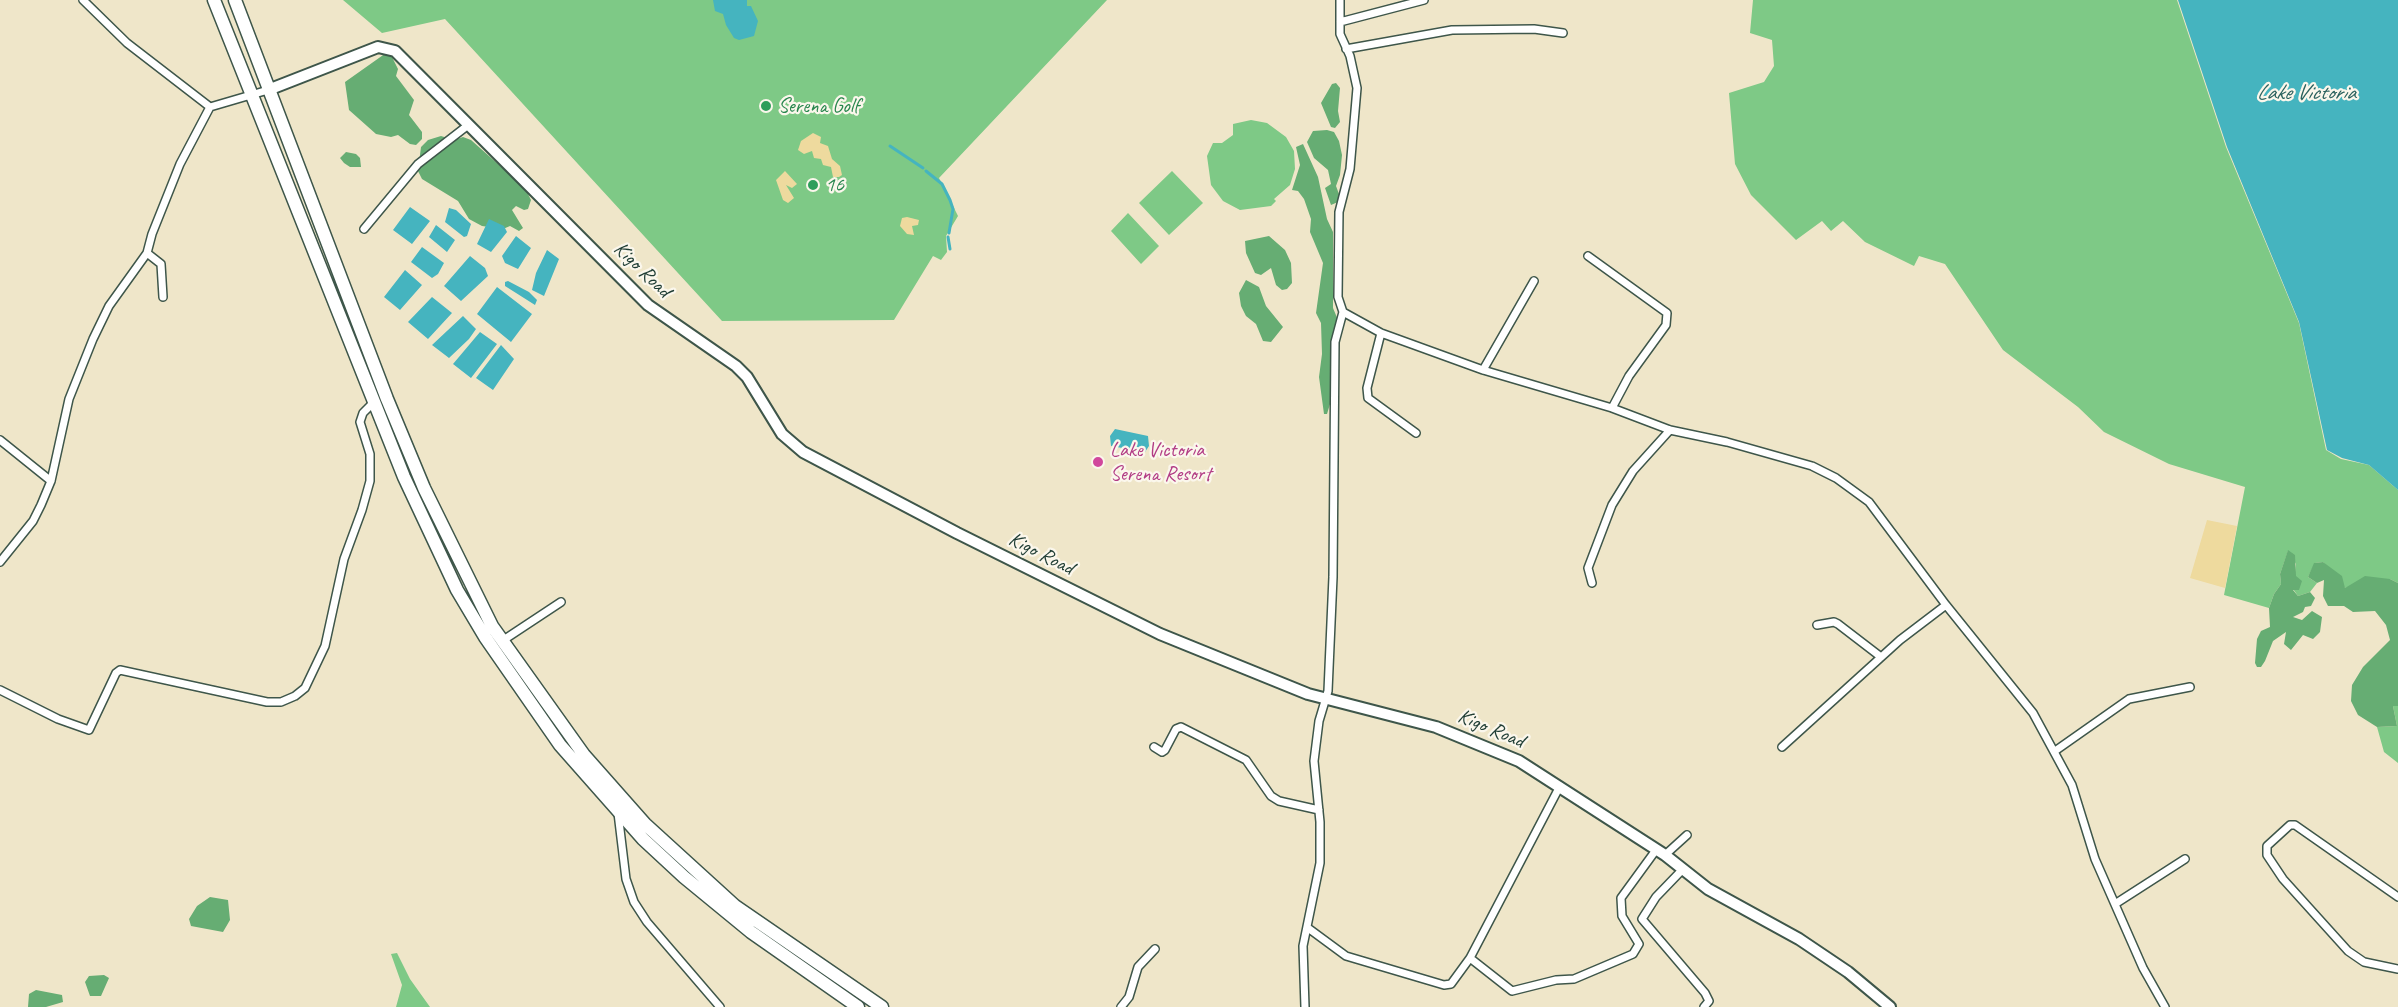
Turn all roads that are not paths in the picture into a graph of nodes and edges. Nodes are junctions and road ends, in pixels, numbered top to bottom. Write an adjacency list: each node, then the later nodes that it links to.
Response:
1 (83, 0): 11 (street)
2 (214, 0): 10 (highway)
3 (235, 0): 9 (highway)
4 (1340, 0): 6 (street)
5 (1424, 0): 6 (street)
6 (1340, 22): 8 (street)
7 (1563, 33): 8 (street)
8 (1346, 49): 18 (street)
9 (268, 90): 10 (street); 12 (street, Kigo Road); 32 (highway)
10 (251, 94): 11 (street); 21 (highway)
11 (210, 108): 14 (street)
12 (467, 126): 13 (street); 36 (street, Kigo Road)
13 (364, 229)
14 (147, 253): 17 (street); 26 (street)
15 (1588, 256): 22 (street)
16 (1534, 281): 20 (street)
17 (163, 297)
18 (1342, 312): 19 (street); 36 (street)
19 (1381, 333): 20 (street); 24 (street)
20 (1483, 370): 22 (street)
21 (375, 401): 35 (street); 42 (highway)
22 (1612, 408): 23 (street)
23 (1670, 430): 28 (street); 30 (street)
24 (1416, 433)
25 (0, 440): 26 (street)
26 (51, 481): 27 (street)
27 (0, 562)
28 (1592, 583)
29 (561, 602): 32 (street)
30 (1946, 605): 33 (street); 39 (street)
31 (1817, 625): 33 (street)
32 (502, 641): 55 (highway)
33 (1881, 657): 38 (street)
34 (2190, 687): 39 (street)
35 (0, 690)
36 (1326, 700): 40 (street, Kigo Road); 41 (street)
37 (1154, 747): 41 (street)
38 (1782, 747)
39 (2055, 751): 48 (street)
40 (1560, 786): 44 (street, Kigo Road); 51 (street)
41 (1319, 810): 49 (street)
42 (618, 813): 53 (street); 54 (highway)
43 (1687, 835): 44 (street)
44 (1661, 852): 46 (street, Kigo Road); 51 (street)
45 (2185, 859): 48 (street)
46 (1683, 869): 58 (street); 59 (street, Kigo Road)
47 (2398, 897): 52 (street)
48 (2115, 903): 60 (street)
49 (1308, 928): 51 (street); 57 (street)
50 (1155, 949): 56 (street)
51 (1470, 958)
52 (2398, 969)
53 (720, 1007)
54 (858, 1007)
55 (882, 1007)
56 (1121, 1007)
57 (1305, 1007)
58 (1704, 1007)
59 (1890, 1007)
60 (2165, 1007)

